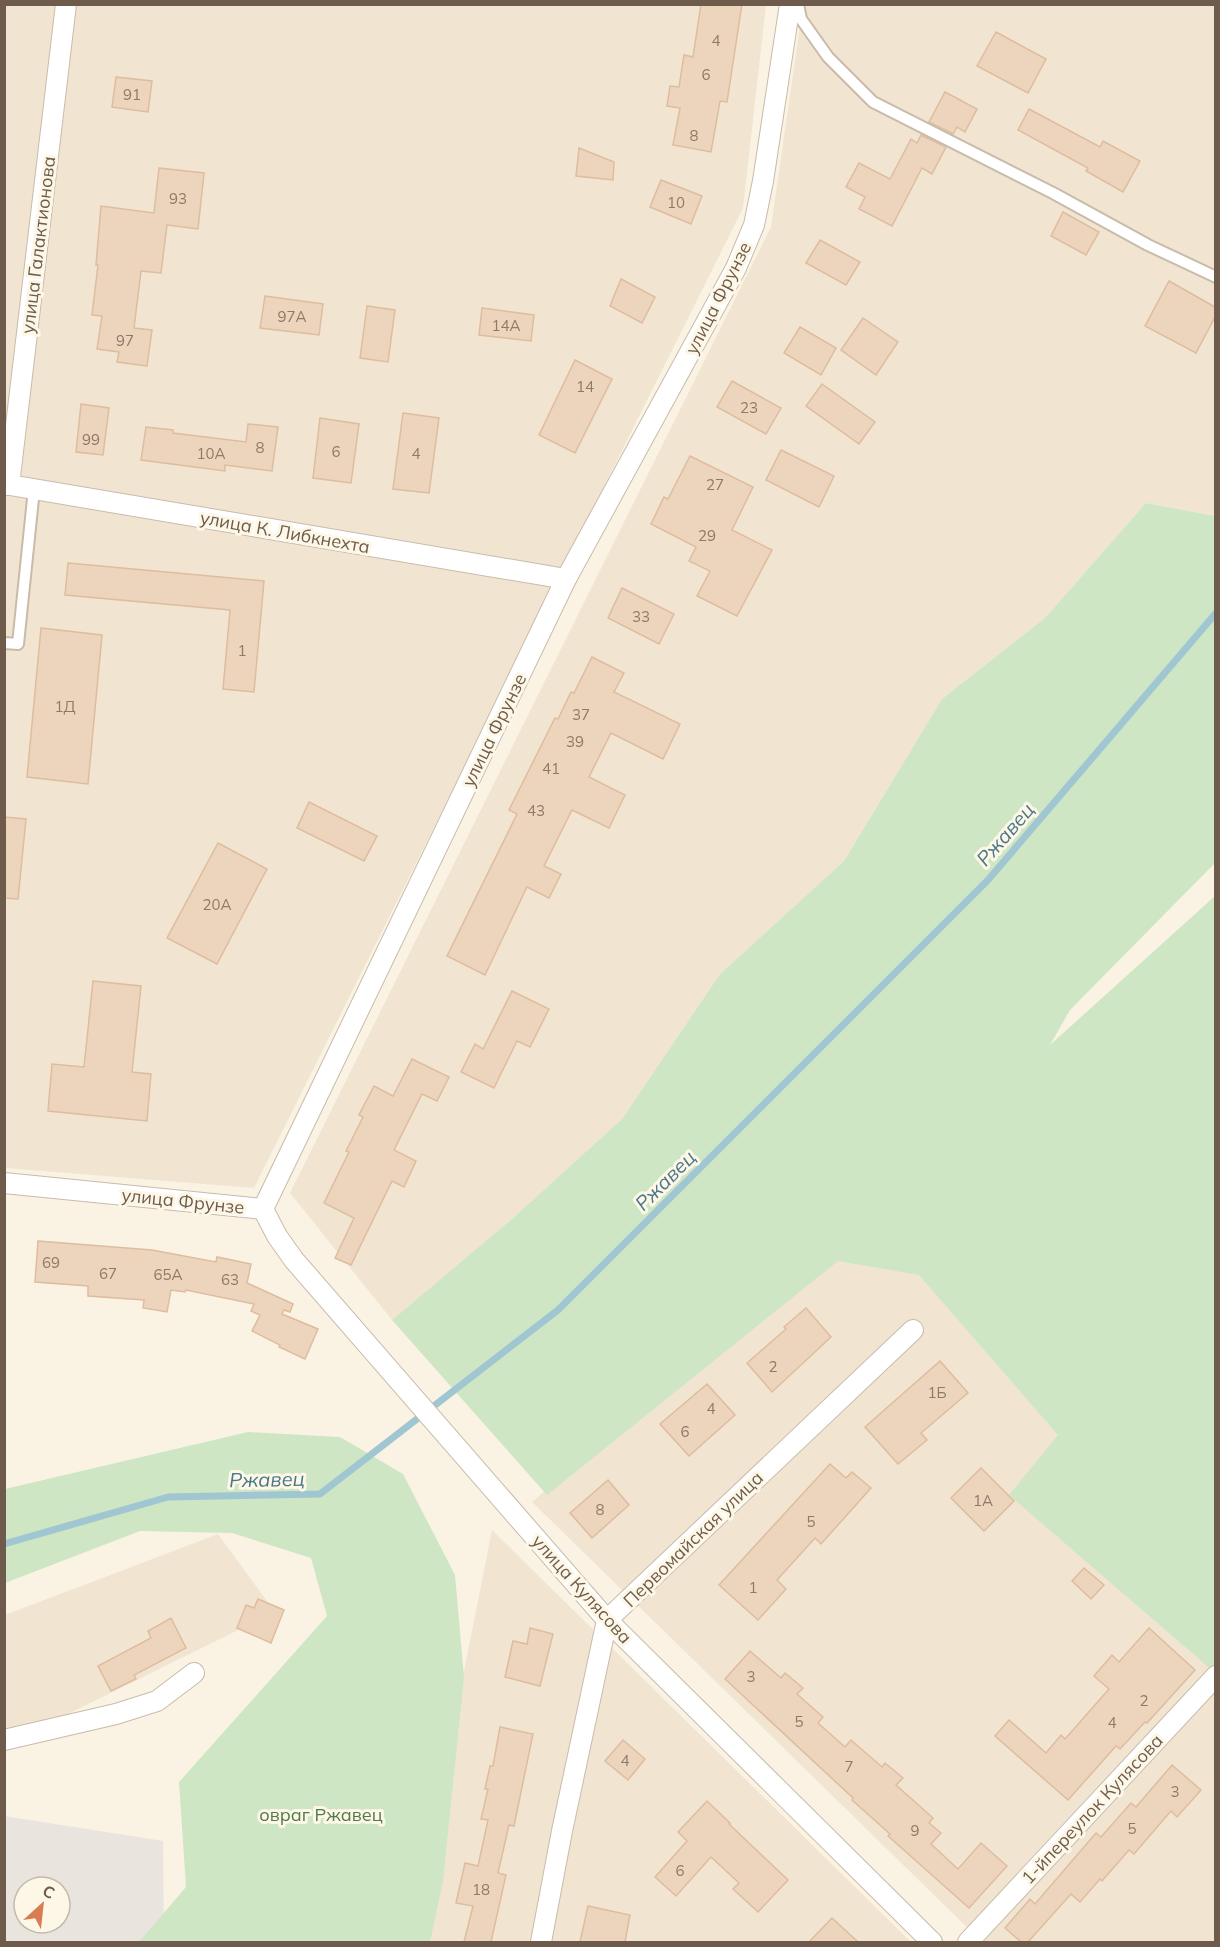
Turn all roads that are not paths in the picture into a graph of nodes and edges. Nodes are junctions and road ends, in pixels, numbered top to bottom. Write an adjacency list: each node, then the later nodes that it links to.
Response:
1 (66, 4): 5 (street, улица Галактионова)
2 (790, 4): 7 (street, улица Фрунзе)
3 (798, 4): 4 (lane)
4 (1215, 277)
5 (7, 485): 6 (street, улица К. Либкнехта)
6 (34, 489): 7 (street, улица К. Либкнехта); 8 (lane)
7 (566, 579): 10 (street, улица Фрунзе)
8 (4, 643)
9 (4, 1183): 10 (street, улица Фрунзе)
10 (262, 1209): 12 (street, улица Кулясова)
11 (913, 1330): 12 (street, Первомайская улица)
12 (607, 1620): 16 (street, Первомайская улица); 17 (street, улица Кулясова)
13 (194, 1673): 15 (street)
14 (1215, 1677): 18 (street, 1-йпереулок Кулясова)
15 (4, 1740)
16 (541, 1942)
17 (932, 1942)
18 (968, 1942)

